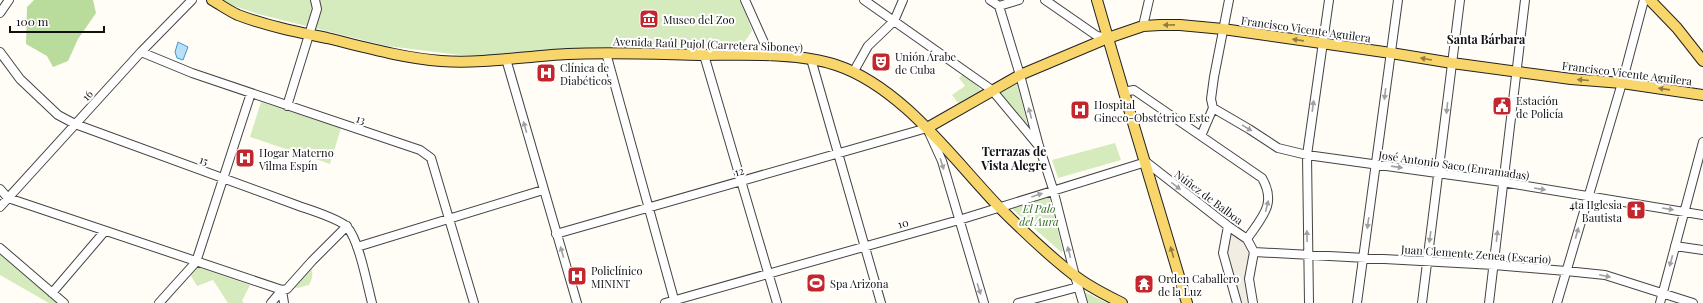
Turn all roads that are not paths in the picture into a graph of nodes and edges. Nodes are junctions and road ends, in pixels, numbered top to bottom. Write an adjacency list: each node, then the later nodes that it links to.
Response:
1 (9, 0): 21 (street)
2 (192, 0): 29 (street, 16)
3 (212, 0): 25 (main road, Avenida Raúl Pujol (Carretera Siboney))
4 (314, 0): 25 (street)
5 (745, 0): 33 (street)
6 (864, 0): 22 (street)
7 (903, 0): 22 (street)
8 (990, 0): 20 (street)
9 (1019, 0): 20 (street)
10 (1045, 0): 26 (street)
11 (1097, 0): 26 (main road)
12 (1148, 0): 23 (street)
13 (1229, 0): 24 (street)
14 (1329, 0): 27 (street)
15 (1398, 0): 31 (street)
16 (1460, 0): 37 (street)
17 (1525, 0): 39 (street)
18 (1644, 0): 41 (street)
19 (1650, 0): 36 (main road)
20 (999, 6): 40 (street)
21 (0, 13)
22 (894, 21): 38 (street); 42 (street)
23 (1143, 26): 24 (main road, Francisco Vicente Aguilera, one-way to 23); 26 (main road, Francisco Vicente Aguilera)
24 (1223, 29): 27 (main road, Francisco Vicente Aguilera, one-way to 24); 47 (street)
25 (309, 34): 34 (main road, Avenida Raúl Pujol (Carretera Siboney)); 46 (street)
26 (1108, 38): 40 (main road, Francisco Vicente Aguilera); 43 (main road)
27 (1322, 43): 31 (main road, Francisco Vicente Aguilera); 54 (street, one-way to 27)
28 (0, 52): 48 (street, 15)
29 (141, 52): 44 (street, 13); 48 (street, 16)
30 (606, 53): 32 (main road, Avenida Raúl Pujol (Carretera Siboney)); 34 (main road, Avenida Raúl Pujol (Carretera Siboney)); 67 (street)
31 (1391, 53): 37 (main road, Francisco Vicente Aguilera, one-way to 31); 56 (street, one-way to 56)
32 (704, 55): 33 (main road, Avenida Raúl Pujol (Carretera Siboney)); 59 (street)
33 (770, 56): 35 (main road, Avenida Raúl Pujol (Carretera Siboney))
34 (506, 59): 63 (street, one-way to 34)
35 (811, 59): 38 (main road, Avenida Raúl Pujol (Carretera Siboney)); 53 (street)
36 (1703, 61)
37 (1452, 63): 39 (main road, Francisco Vicente Aguilera); 57 (street, one-way to 57)
38 (854, 71): 49 (main road, Avenida Raúl Pujol (Carretera Siboney))
39 (1515, 72): 41 (main road, Francisco Vicente Aguilera, one-way to 39); 60 (street)
40 (1020, 75): 42 (main road, Francisco Vicente Aguilera); 52 (street, one-way to 40)
41 (1622, 83): 45 (main road, Francisco Vicente Aguilera, one-way to 41); 64 (street)
42 (992, 90): 49 (main road, Francisco Vicente Aguilera); 52 (street)
43 (1123, 92): 50 (street); 55 (main road)
44 (250, 93): 46 (street, 13); 58 (street)
45 (1703, 95)
46 (287, 106): 71 (street, 13)
47 (1213, 108): 50 (street); 54 (street, José Antonio Saco (Enramadas), one-way to 54)
48 (75, 124): 58 (street, 15); 65 (street, 16)
49 (927, 128): 53 (street, 12); 68 (main road, Avenida Raúl Pujol (Carretera Siboney)); 72 (street, one-way to 72)
50 (1201, 136): 77 (street, one-way to 50)
51 (1703, 142): 69 (street)
52 (1039, 146): 62 (street)
53 (838, 154): 59 (street, 12); 78 (street)
54 (1306, 155): 56 (street, José Antonio Saco (Enramadas)); 84 (street, one-way to 54)
55 (1146, 162): 62 (street, 10); 74 (street, Núñez de Balboa, one-way to 74); 111 (main road, one-way to 55)
56 (1376, 164): 57 (street, José Antonio Saco (Enramadas), one-way to 57); 85 (street, one-way to 85)
57 (1440, 174): 60 (street, José Antonio Saco (Enramadas)); 87 (street, one-way to 87)
58 (224, 179): 73 (street, 15); 86 (street)
59 (741, 182): 67 (street, 12); 90 (street)
60 (1502, 182): 64 (street, José Antonio Saco (Enramadas), one-way to 64); 88 (street, one-way to 60)
61 (0, 189): 65 (street)
62 (1053, 189): 68 (street, 10, one-way to 62); 91 (street, one-way to 62)
63 (543, 190): 71 (street); 76 (street)
64 (1588, 196): 69 (street, José Antonio Saco (Enramadas), one-way to 69); 89 (street, one-way to 64)
65 (8, 198): 66 (street, 16); 75 (street)
66 (0, 207)
67 (649, 207): 76 (street, 12); 96 (street)
68 (1000, 207): 72 (street, 10); 91 (main road, Avenida Raúl Pujol (Carretera Siboney))
69 (1685, 212): 70 (street, José Antonio Saco (Enramadas)); 79 (street)
70 (1703, 215)
71 (450, 218): 80 (street); 102 (street, 13)
72 (959, 220): 78 (street, 10); 107 (street, one-way to 107)
73 (347, 226): 80 (street); 93 (street)
74 (1228, 226): 77 (street, Núñez de Balboa); 112 (street)
75 (106, 231): 86 (street); 94 (street)
76 (556, 234): 103 (street, one-way to 76)
77 (1247, 239): 83 (street, Núñez de Balboa)
78 (864, 246): 90 (street, 10); 106 (street)
79 (1675, 246): 82 (street); 95 (street, one-way to 95)
80 (357, 247): 101 (street)
81 (0, 248): 94 (street)
82 (1703, 250)
83 (1254, 252): 84 (street, Juan Clemente Zenea (Escario)); 113 (street)
84 (1308, 255): 85 (street, Juan Clemente Zenea (Escario)); 114 (street)
85 (1364, 258): 87 (street, Juan Clemente Zenea (Escario)); 115 (street)
86 (196, 262): 93 (street); 98 (street)
87 (1427, 262): 88 (street, Juan Clemente Zenea (Escario)); 116 (street)
88 (1494, 265): 89 (street, Juan Clemente Zenea (Escario)); 117 (street)
89 (1566, 271): 95 (street, Juan Clemente Zenea (Escario), one-way to 95); 118 (street)
90 (768, 274): 96 (street, 10); 105 (street)
91 (1075, 276): 92 (street); 110 (main road, Avenida Raúl Pujol (Carretera Siboney))
92 (1078, 286): 108 (street); 109 (street)
93 (282, 290): 99 (street); 100 (street)
94 (52, 293): 97 (street)
95 (1662, 293): 119 (street); 120 (street, Juan Clemente Zenea (Escario))
96 (675, 302): 104 (street, 10)
97 (64, 303)
98 (159, 303)
99 (271, 303)
100 (284, 303)
101 (372, 303)
102 (474, 303)
103 (577, 303)
104 (665, 303)
105 (777, 303)
106 (881, 303)
107 (984, 303)
108 (1018, 303)
109 (1084, 303)
110 (1122, 303)
111 (1187, 303)
112 (1237, 303)
113 (1253, 303)
114 (1309, 303)
115 (1357, 303)
116 (1422, 303)
117 (1489, 303)
118 (1557, 303)
119 (1660, 303)
120 (1693, 303)

